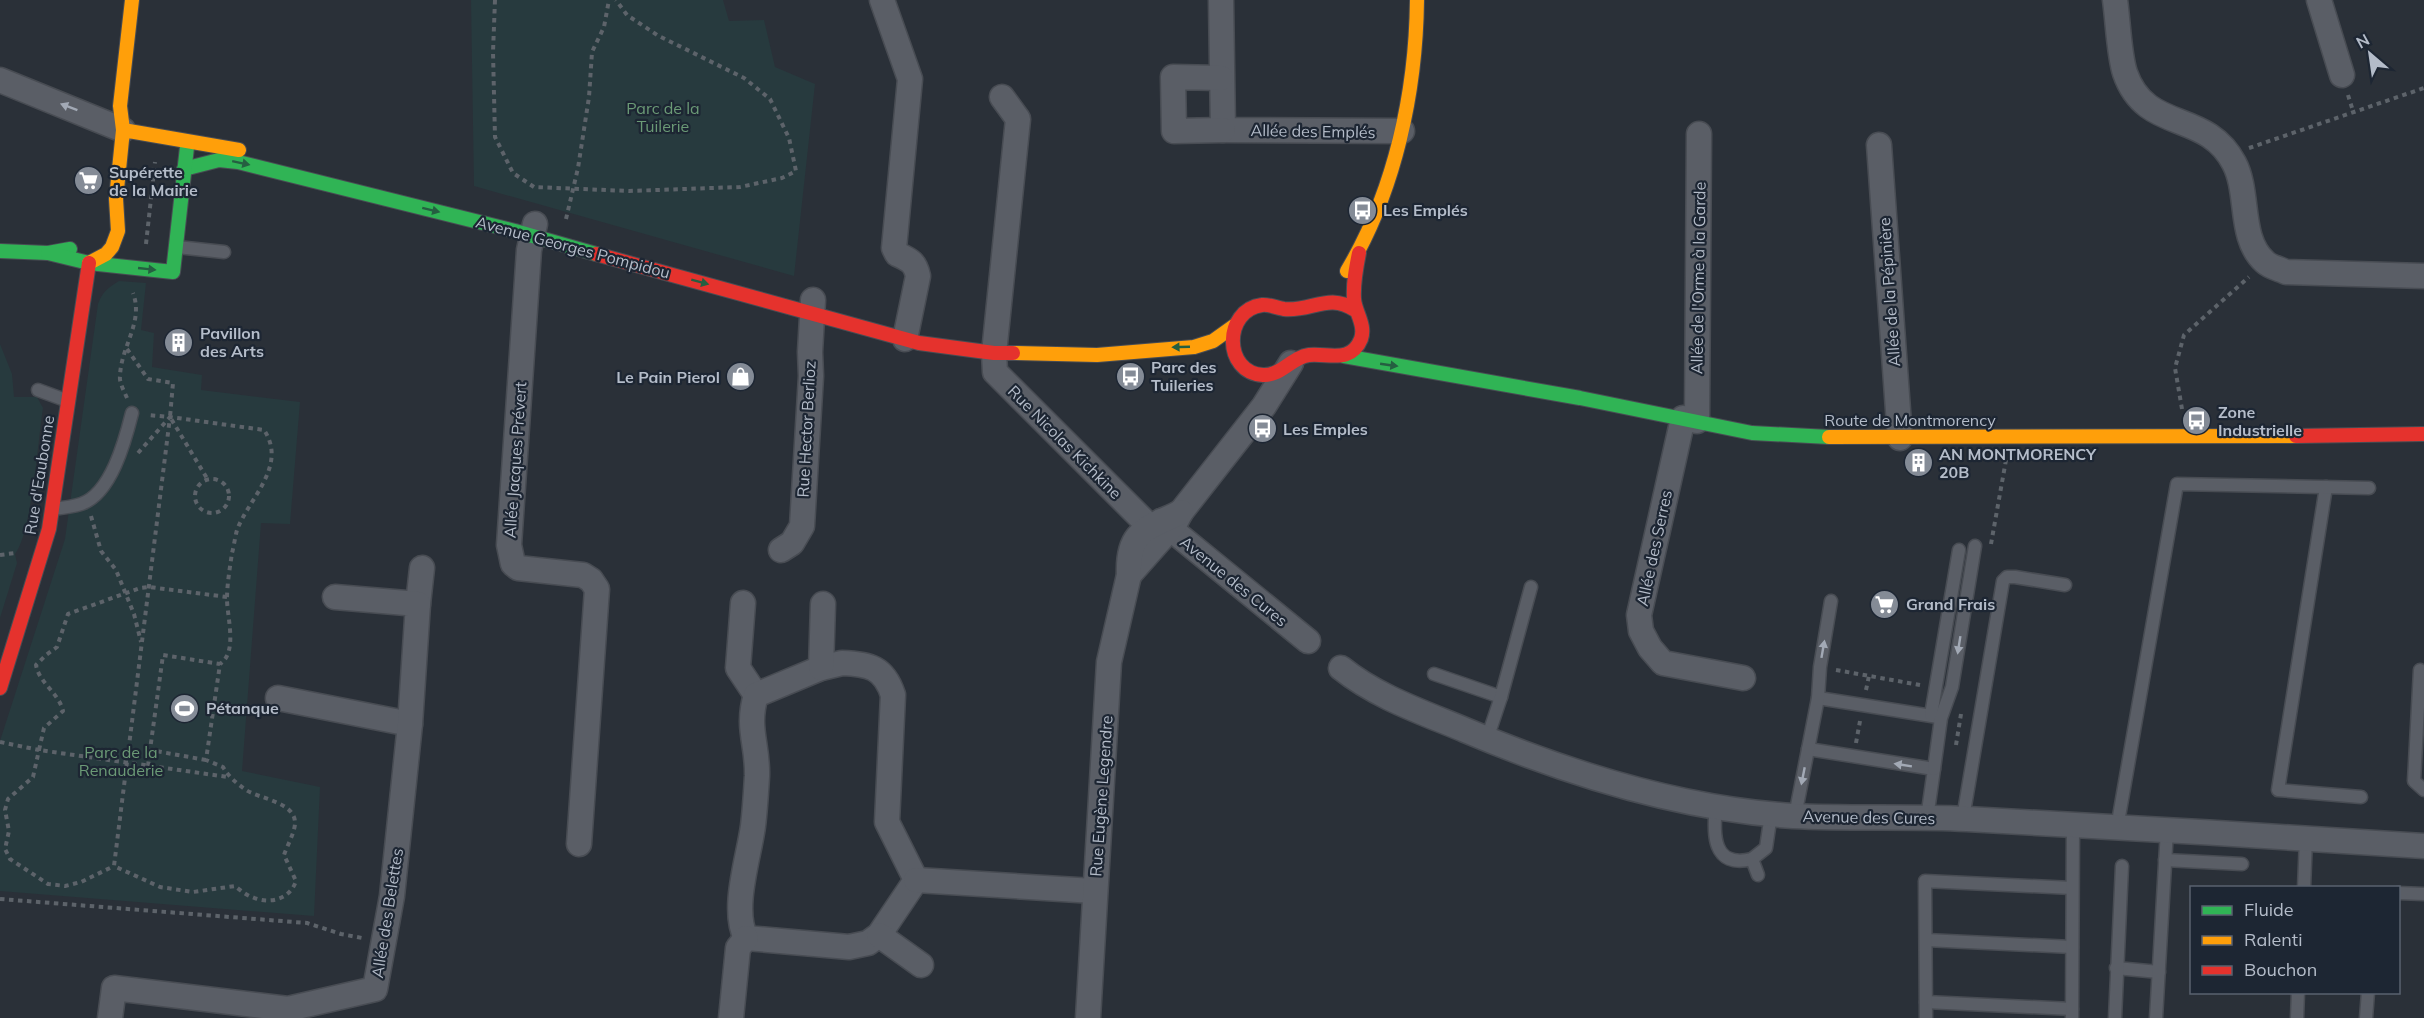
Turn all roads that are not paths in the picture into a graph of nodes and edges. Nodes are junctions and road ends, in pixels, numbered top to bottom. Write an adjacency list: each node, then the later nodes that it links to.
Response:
1 (132, 0): 11 (main road)
2 (882, 0): 34 (street)
3 (1221, 0): 8 (street)
4 (1418, 0): 13 (main road)
5 (2115, 0): 28 (street)
6 (2319, 0): 7 (street)
7 (2342, 75)
8 (1221, 78): 12 (street); 12 (street, Allée des Emplés)
9 (0, 80): 11 (street, one-way to 9)
10 (1002, 97): 37 (street)
11 (123, 130): 15 (main road, Avenue Georges Pompidou); 18 (main road)
12 (1223, 130): 13 (street, Allée des Emplés)
13 (1402, 131): 26 (main road)
14 (1699, 134): 49 (street, Allée de l'Orme à la Garde)
15 (188, 141): 17 (main road); 19 (main road, Avenue Georges Pompidou)
16 (1879, 145): 52 (street, Allée de la Pépinière)
17 (184, 169): 19 (main road, Avenue Georges Pompidou, one-way to 19); 22 (main road)
18 (116, 199): 20 (main road); 27 (main road)
19 (534, 230): 30 (main road, Avenue Georges Pompidou, one-way to 30); 30 (main road, Avenue Georges Pompidou); 96 (street, Allée Jacques Prévert)
20 (101, 235)
21 (84, 246): 25 (main road)
22 (176, 247): 24 (lane); 27 (main road, one-way to 22)
23 (0, 251): 25 (main road)
24 (224, 252)
25 (48, 253): 27 (main road)
26 (1359, 253): 29 (main road); 31 (main road)
27 (89, 263): 46 (main road, Rue d'Eaubonne)
28 (2424, 276)
29 (1323, 301): 31 (main road); 32 (main road, Avenue Georges Pompidou)
30 (812, 306): 34 (main road, Avenue Georges Pompidou); 59 (street, Rue Hector Berlioz)
31 (1355, 310): 33 (main road)
32 (1234, 326): 38 (main road, Avenue Georges Pompidou, one-way to 38); 43 (main road)
33 (1363, 326): 35 (main road); 39 (main road)
34 (907, 333): 37 (main road, Avenue Georges Pompidou)
35 (1375, 338)
36 (1394, 350): 44 (main road, Route de Montmorency)
37 (994, 353): 38 (main road, Avenue Georges Pompidou); 57 (street, Rue Nicolas Kichkine)
38 (1097, 355): 40 (main road, Avenue Georges Pompidou)
39 (1344, 356): 42 (main road, Route de Montmorency); 44 (main road, Route de Montmorency, one-way to 44)
40 (1165, 363)
41 (1221, 363): 43 (main road)
42 (1292, 363): 43 (main road, Route de Montmorency); 47 (street, Rue Eugène Legendre)
43 (1248, 368): 47 (street)
44 (1434, 372): 49 (main road, Route de Montmorency)
45 (38, 390): 46 (lane)
46 (68, 400): 56 (main road, Rue d'Eaubonne)
47 (1264, 406): 57 (street, Rue Eugène Legendre)
48 (132, 413): 56 (lane)
49 (1690, 420): 52 (main road, Route de Montmorency); 74 (street, Allée des Serres)
50 (2424, 434): 51 (main road, Route de Montmorency)
51 (2393, 436): 52 (main road, Route de Montmorency); 53 (main road, Route de Montmorency)
52 (1900, 438)
53 (2424, 438)
54 (2326, 487): 55 (lane); 86 (lane); 93 (lane)
55 (2369, 488)
56 (52, 509): 75 (main road, Rue d'Eaubonne)
57 (1164, 522): 69 (street, Avenue des Cures); 106 (street, Rue Eugène Legendre)
58 (1975, 546): 80 (lane, one-way to 80)
59 (781, 550)
60 (1959, 550): 80 (lane)
61 (422, 568): 67 (street, Allée des Belettes)
62 (2066, 585): 91 (lane)
63 (1531, 587): 78 (lane)
64 (335, 597): 67 (street)
65 (1831, 601): 79 (lane, one-way to 65)
66 (743, 603): 76 (street)
67 (418, 604): 81 (street, Allée des Belettes)
68 (824, 604): 70 (street)
69 (1308, 641)
70 (821, 668): 76 (street); 103 (street)
71 (1341, 668): 82 (street, Avenue des Cures)
72 (2420, 670): 85 (lane)
73 (1434, 674): 78 (lane)
74 (1743, 678)
75 (0, 688)
76 (756, 695): 110 (street)
77 (278, 698): 81 (street)
78 (1501, 698): 82 (lane)
79 (1818, 698): 80 (lane); 83 (lane)
80 (1936, 717): 84 (lane)
81 (410, 724): 120 (street, Allée des Belettes)
82 (1486, 739): 87 (street, Avenue des Cures)
83 (1808, 749): 84 (lane, one-way to 83); 89 (lane, one-way to 89)
84 (1934, 770): 90 (lane)
85 (2424, 790)
86 (2361, 797)
87 (1716, 806): 88 (street, Avenue des Cures); 98 (lane)
88 (1771, 814): 89 (street, Avenue des Cures); 98 (lane)
89 (1795, 816): 90 (street, Avenue des Cures)
90 (1927, 818): 91 (street, Avenue des Cures)
91 (1963, 818): 92 (street, Avenue des Cures)
92 (2073, 825): 93 (street, Avenue des Cures); 105 (lane)
93 (2117, 828): 94 (street, Avenue des Cures)
94 (2167, 830): 95 (street, Avenue des Cures); 99 (lane)
95 (2306, 838): 97 (street, Avenue des Cures); 104 (lane)
96 (579, 844)
97 (2424, 846)
98 (1752, 859): 102 (lane)
99 (2165, 860): 100 (lane); 115 (lane)
100 (2242, 864)
101 (2122, 866): 114 (lane)
102 (1758, 874)
103 (916, 880): 106 (street); 109 (street)
104 (2304, 886)
105 (2072, 888): 111 (lane); 112 (lane)
106 (1094, 891): 122 (street, Rue Eugène Legendre)
107 (2400, 893): 108 (lane)
108 (2424, 894)
109 (879, 935): 110 (street); 113 (street)
110 (746, 938): 121 (street)
111 (1926, 940): 112 (lane); 118 (lane)
112 (2072, 947): 119 (lane)
113 (921, 965)
114 (2116, 968): 115 (lane); 124 (lane)
115 (2159, 972): 125 (lane)
116 (2298, 994): 126 (lane)
117 (2368, 994): 127 (lane)
118 (1926, 1002): 119 (lane); 123 (lane)
119 (2072, 1013)
120 (110, 1018)
121 (731, 1018)
122 (1088, 1018)
123 (1926, 1018)
124 (2115, 1018)
125 (2156, 1018)
126 (2297, 1018)
127 (2366, 1018)

